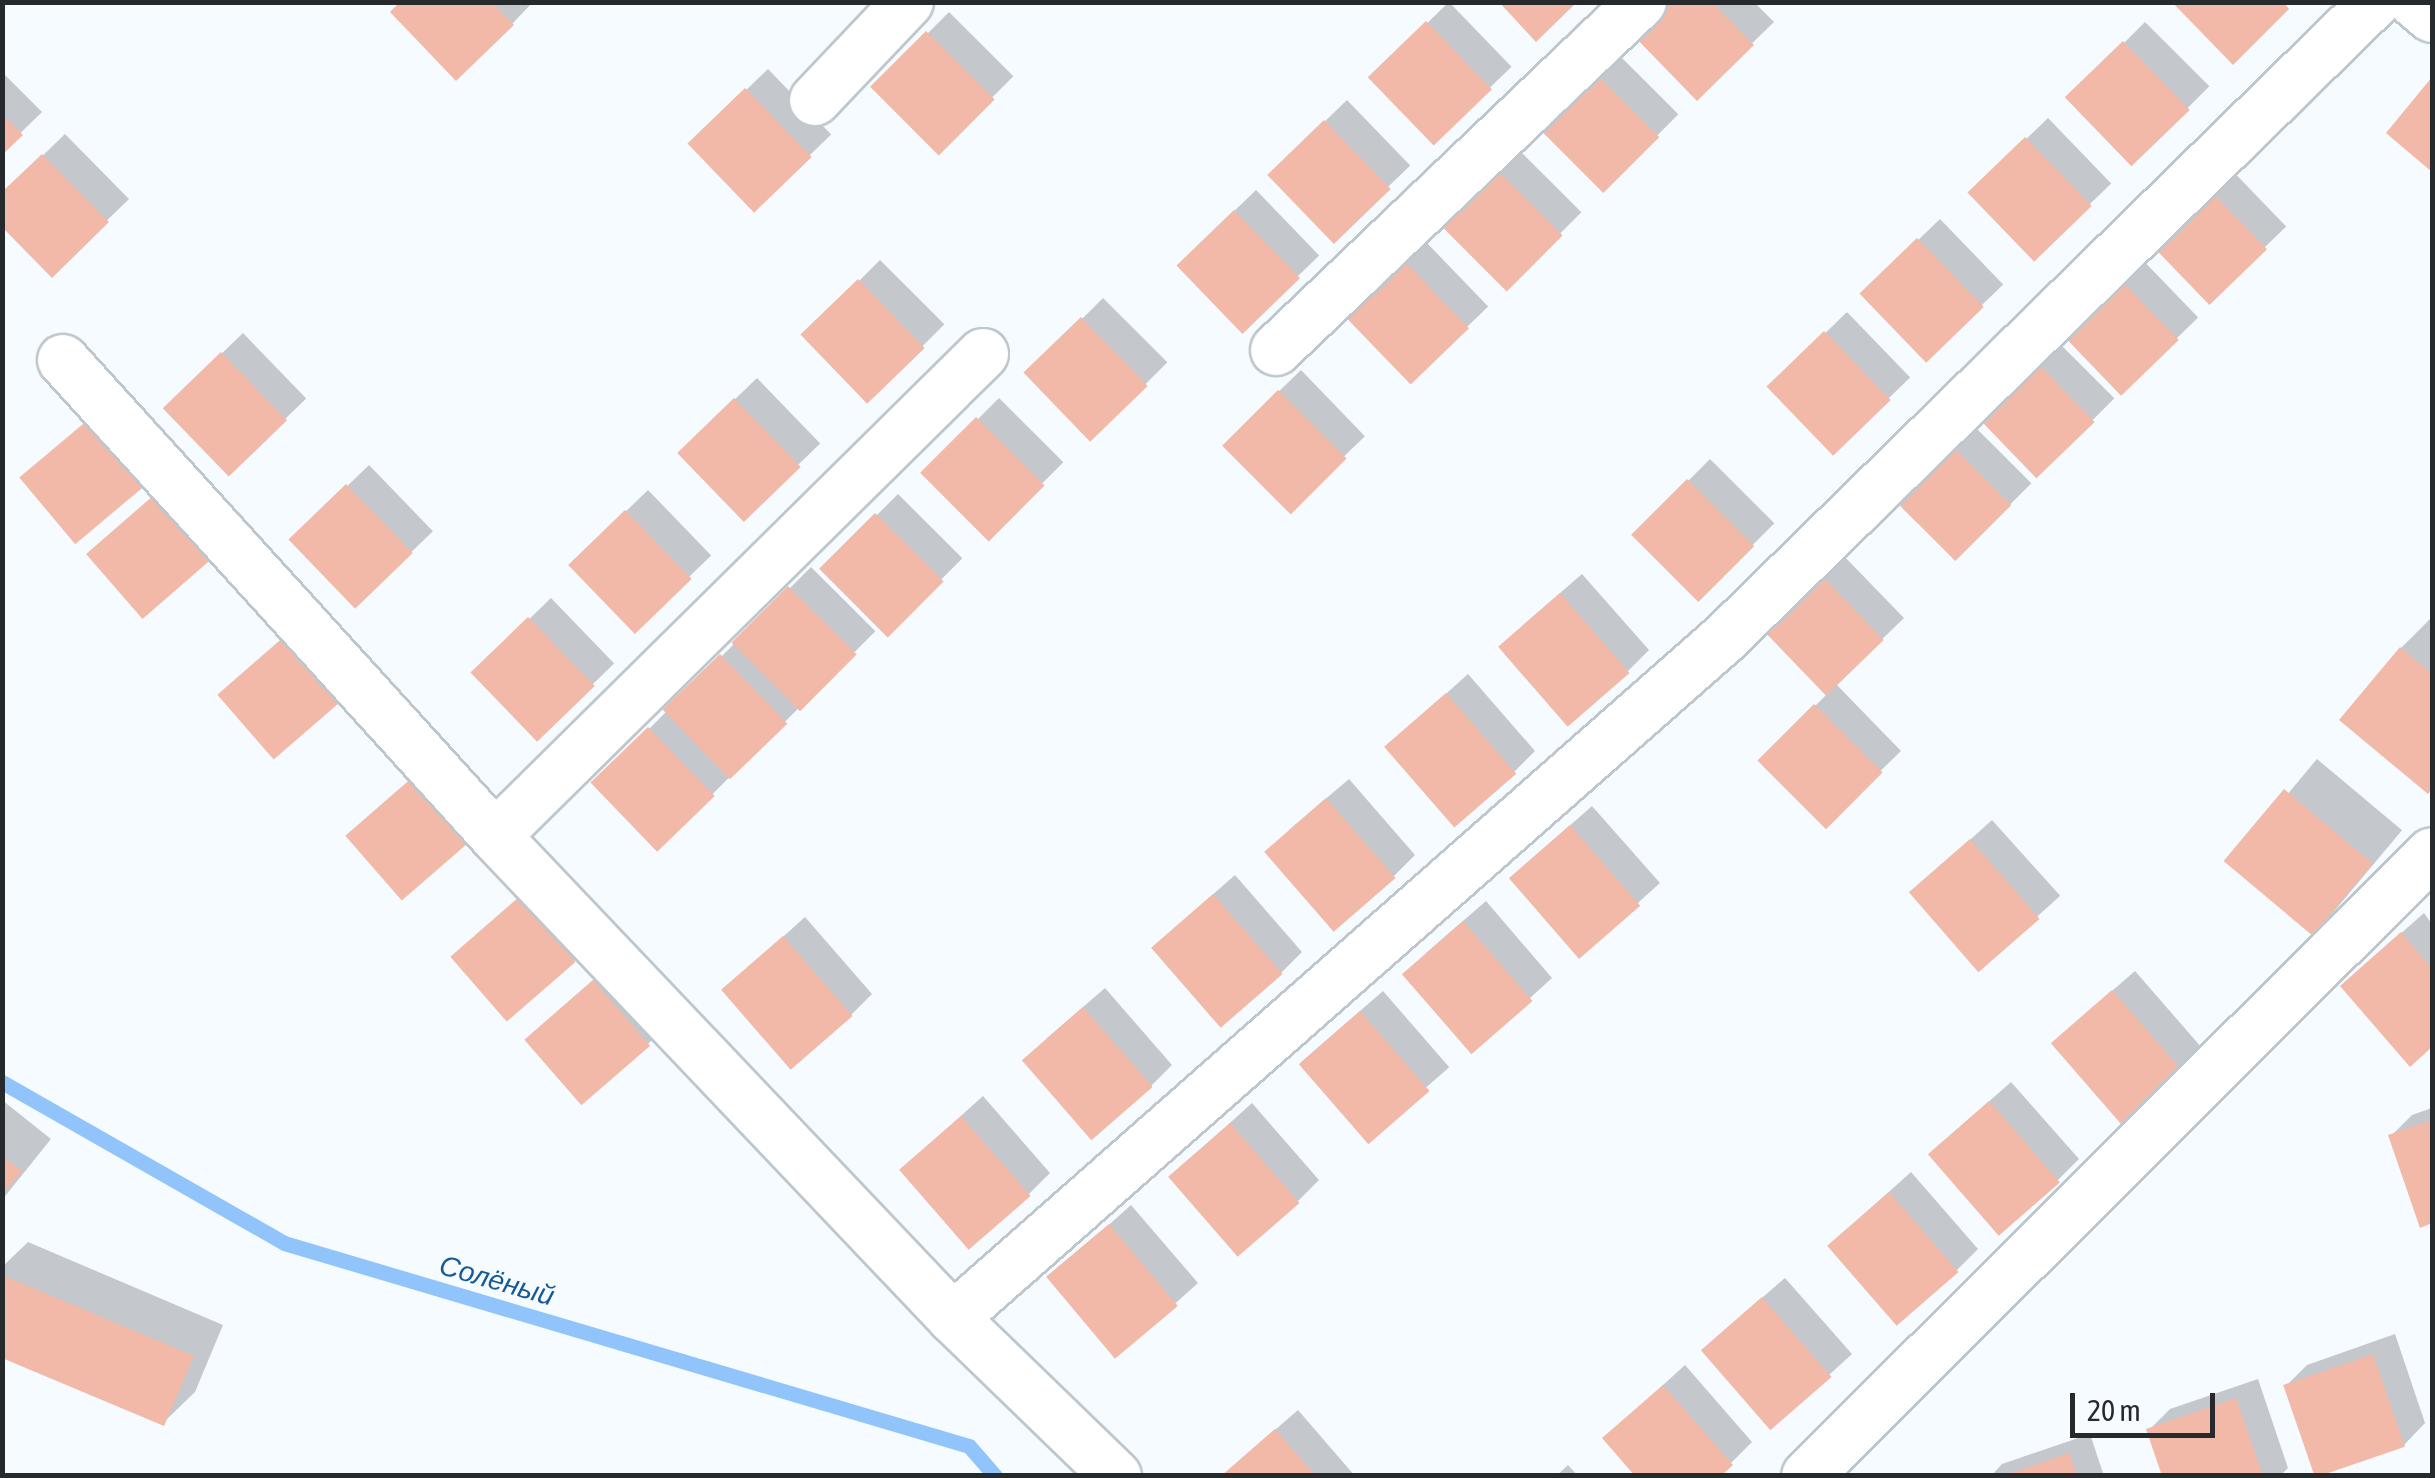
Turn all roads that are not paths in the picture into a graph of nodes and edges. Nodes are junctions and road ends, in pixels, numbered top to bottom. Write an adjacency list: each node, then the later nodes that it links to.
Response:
1 (908, 2): 6 (street)
2 (1641, 2): 7 (street)
3 (2375, 2): 12 (street)
4 (2414, 2): 5 (street)
5 (2432, 16)
6 (815, 100)
7 (1276, 350)
8 (983, 354): 10 (street)
9 (63, 360): 10 (street)
10 (495, 836): 12 (street)
11 (2432, 853): 14 (street)
12 (953, 1318): 13 (street)
13 (1116, 1476)
14 (1807, 1476)

